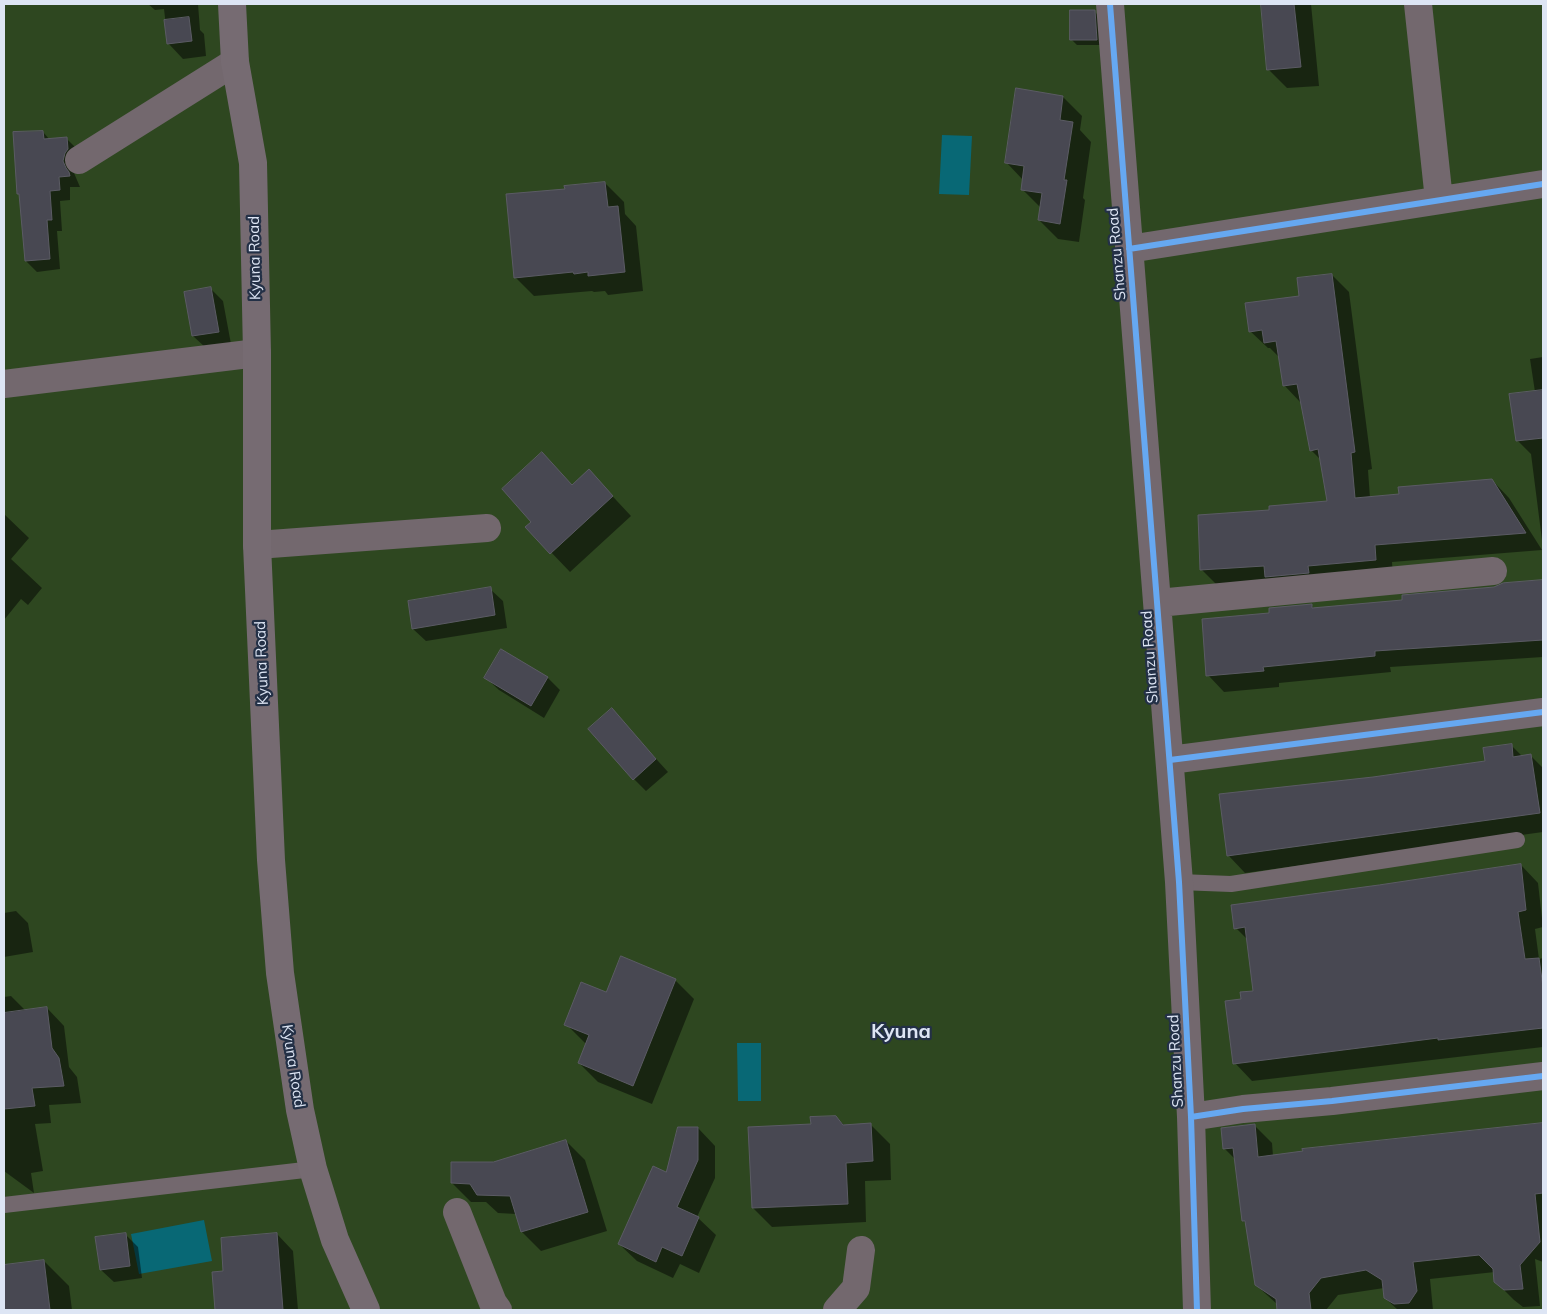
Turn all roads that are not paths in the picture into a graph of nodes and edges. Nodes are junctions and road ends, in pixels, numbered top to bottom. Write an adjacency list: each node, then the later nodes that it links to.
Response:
1 (232, 4): 4 (main road, Kyuna Road)
2 (1110, 4): 8 (street, Shanzu Road)
3 (1418, 4): 7 (street)
4 (235, 62): 5 (street); 9 (main road, Kyuna Road)
5 (79, 160)
6 (1543, 184): 7 (street)
7 (1439, 200): 8 (street)
8 (1129, 249): 14 (street, Shanzu Road)
9 (257, 353): 10 (street); 12 (main road, Kyuna Road)
10 (4, 384)
11 (487, 528): 12 (street)
12 (257, 545): 21 (main road, Kyuna Road)
13 (1493, 571): 14 (street)
14 (1158, 603): 16 (street, Shanzu Road)
15 (1543, 712): 16 (street)
16 (1170, 760): 18 (street, Shanzu Road)
17 (1517, 840): 18 (lane)
18 (1179, 882): 20 (street, Shanzu Road)
19 (1543, 1076): 20 (street)
20 (1191, 1117): 28 (street, Shanzu Road)
21 (313, 1169): 22 (lane); 25 (main road, Kyuna Road)
22 (4, 1205)
23 (457, 1212): 26 (street)
24 (861, 1250): 27 (street)
25 (366, 1310)
26 (498, 1310)
27 (837, 1310)
28 (1197, 1310)

